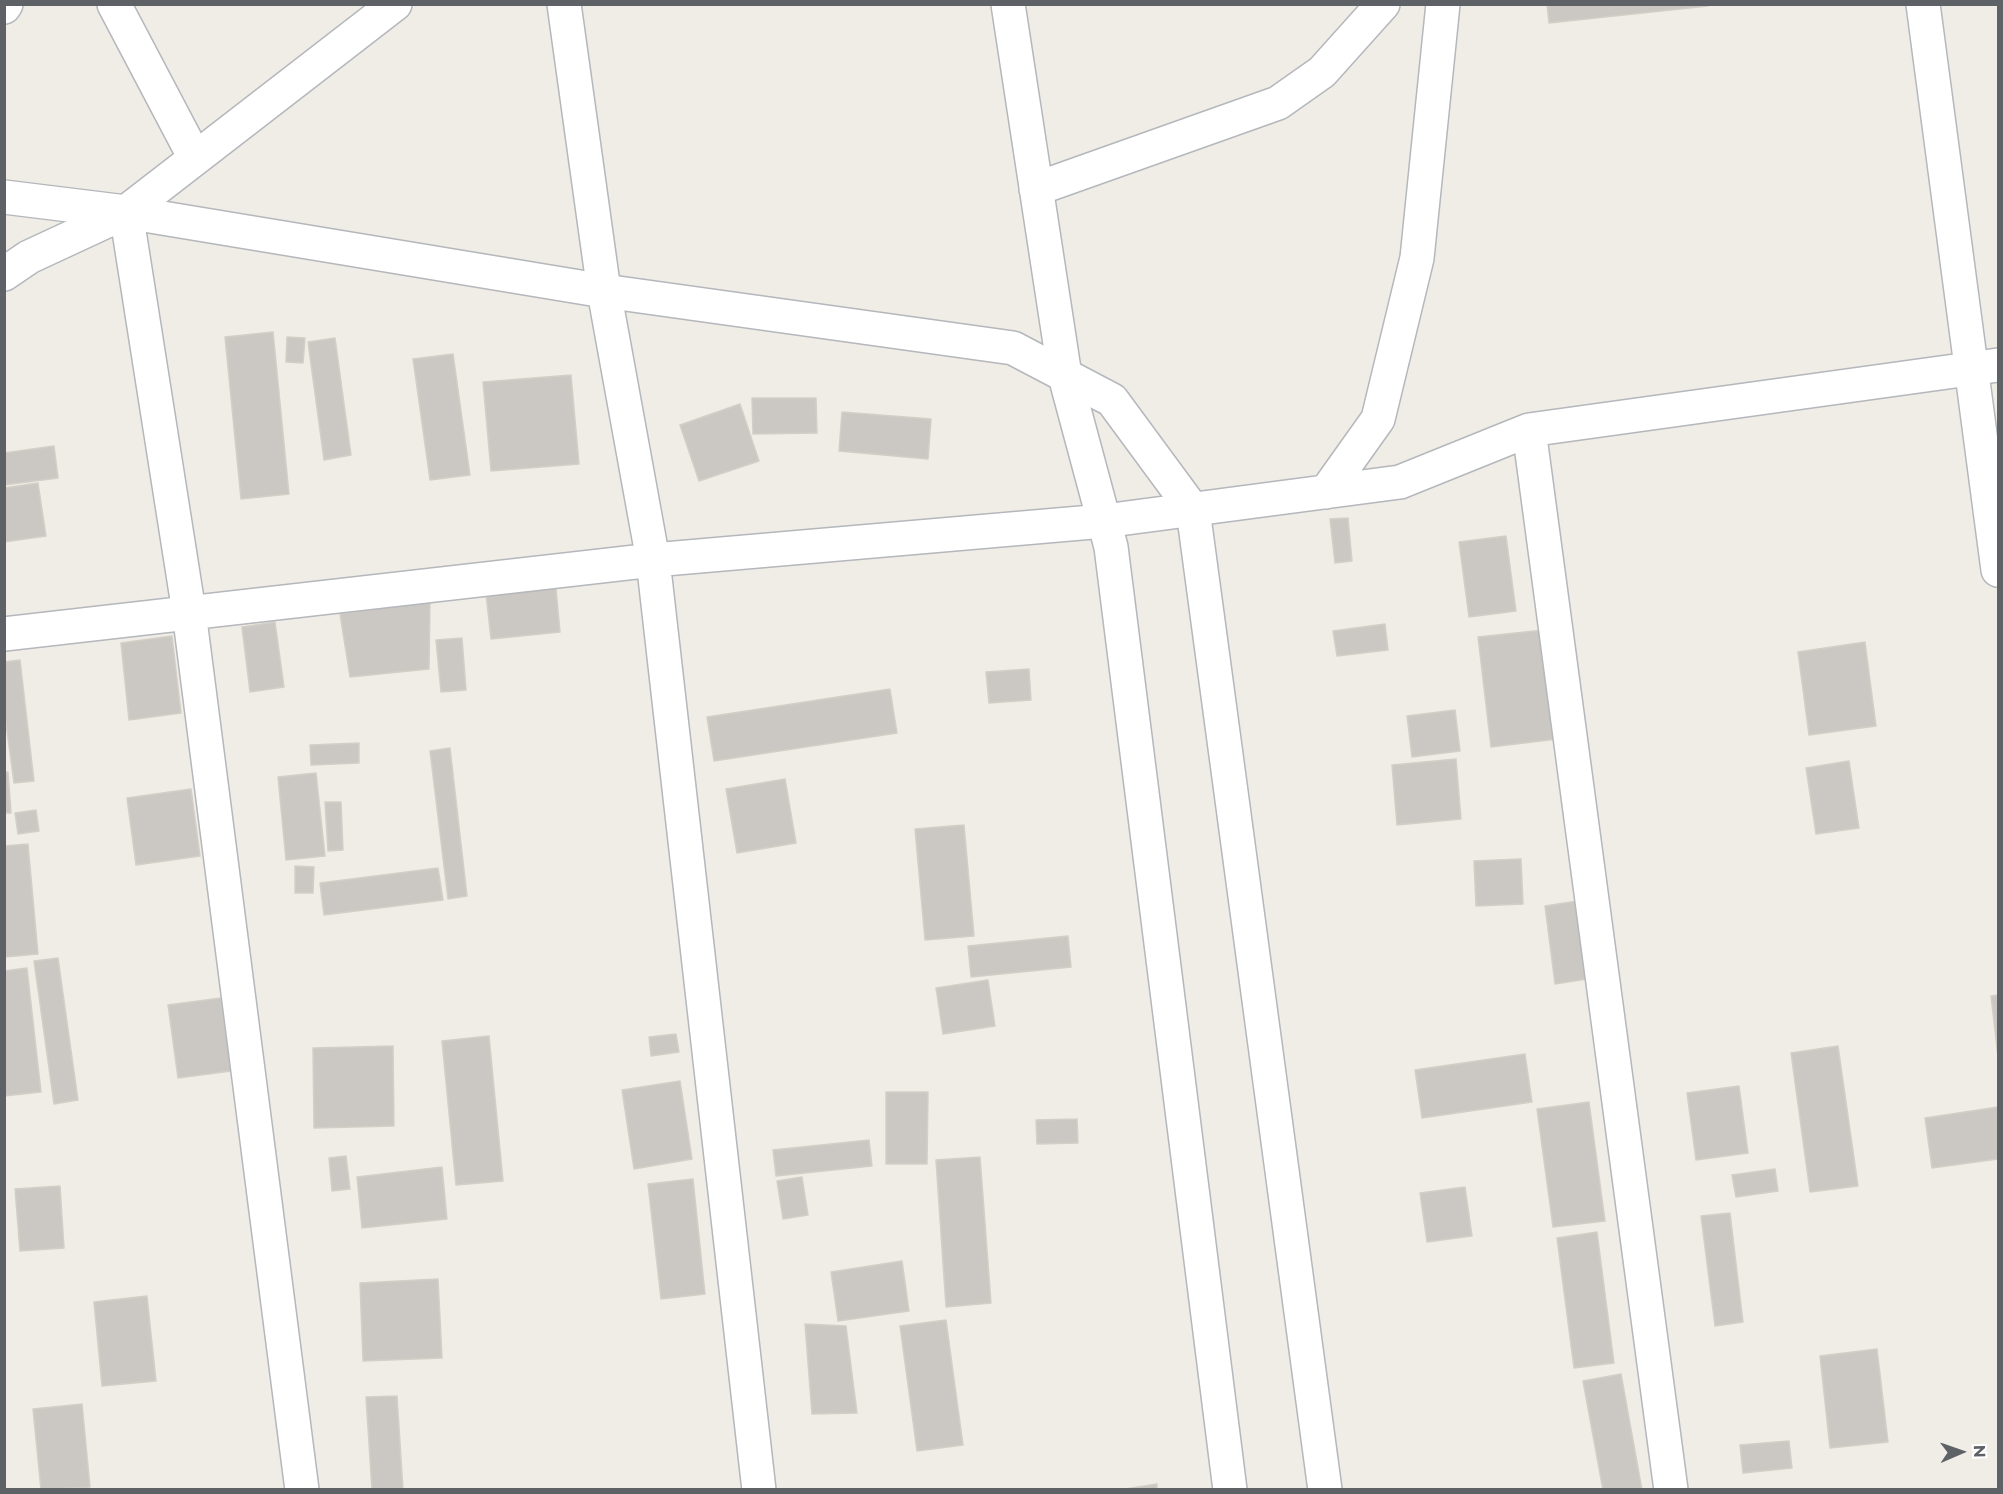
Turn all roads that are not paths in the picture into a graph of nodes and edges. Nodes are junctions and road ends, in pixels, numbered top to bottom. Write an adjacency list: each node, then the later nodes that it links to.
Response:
1 (114, 4): 8 (street)
2 (395, 4): 8 (street)
3 (564, 4): 13 (street)
4 (1008, 4): 9 (street)
5 (1383, 4): 9 (street)
6 (1443, 4): 17 (street)
7 (1923, 4): 14 (street)
8 (195, 158): 11 (street)
9 (1036, 189): 15 (street)
10 (4, 197): 11 (street)
11 (126, 212): 12 (street); 13 (street); 22 (street)
12 (4, 274)
13 (604, 291): 15 (street); 20 (street)
14 (1985, 366): 16 (street); 21 (street)
15 (1065, 376): 18 (street); 19 (street)
16 (1529, 430): 17 (street); 28 (street)
17 (1326, 492): 18 (street)
18 (1193, 510): 19 (street); 27 (street)
19 (1104, 521): 20 (street); 26 (street)
20 (653, 560): 22 (street); 25 (street)
21 (1998, 570)
22 (189, 612): 23 (street); 24 (street)
23 (4, 634)
24 (302, 1490)
25 (759, 1490)
26 (1230, 1490)
27 (1325, 1490)
28 (1671, 1490)

